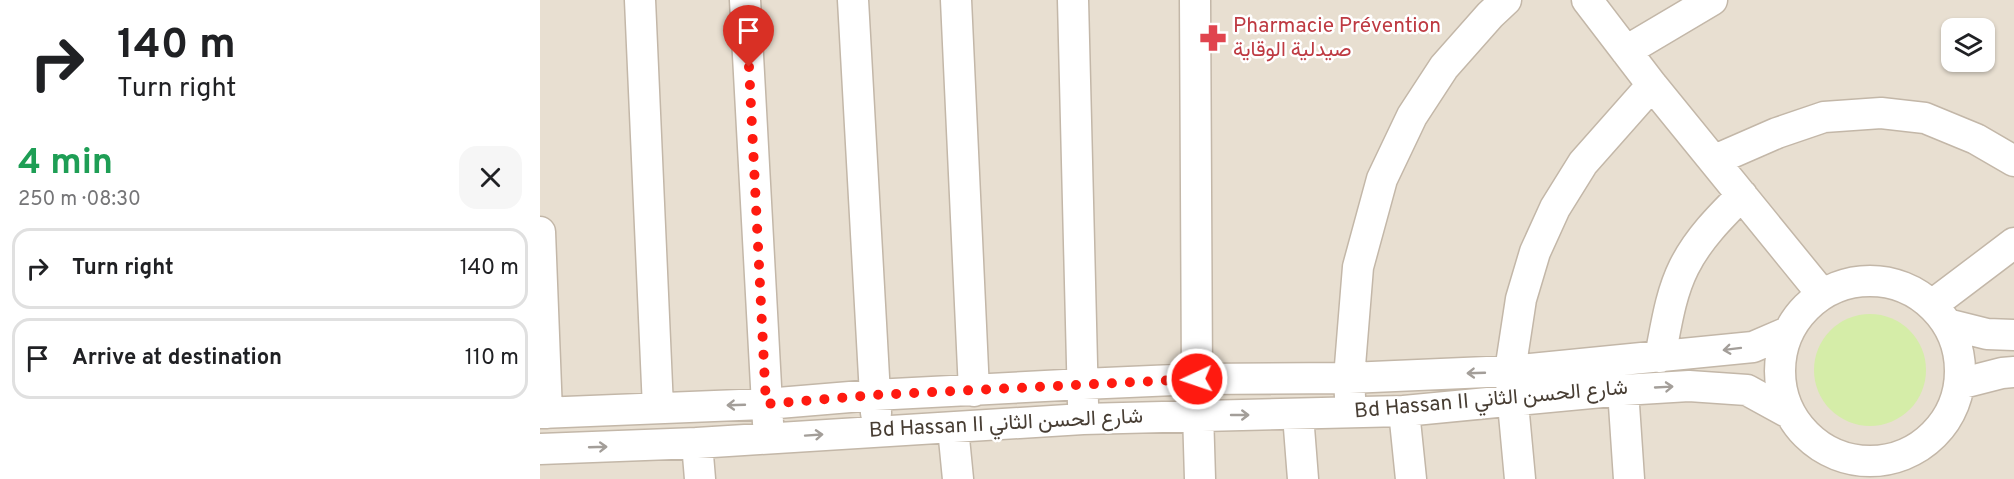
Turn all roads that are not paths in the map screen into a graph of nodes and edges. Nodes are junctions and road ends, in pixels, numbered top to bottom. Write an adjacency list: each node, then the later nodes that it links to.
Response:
1 (640, 0): 32 (street)
2 (745, 0): 31 (street)
3 (853, 0): 30 (street)
4 (956, 0): 29 (street)
5 (1073, 0): 25 (street)
6 (1195, 0): 24 (street)
7 (1506, 0): 23 (street)
8 (1587, 0): 10 (street)
9 (1712, 0): 10 (street)
10 (1626, 51): 11 (street)
11 (1652, 85): 12 (street); 27 (street)
12 (1714, 160): 13 (street); 14 (street)
13 (2014, 161)
14 (1742, 195): 17 (street); 21 (street)
15 (540, 232): 35 (street)
16 (2014, 243): 18 (street)
17 (1822, 294): 18 (street); 19 (street)
18 (1939, 315): 20 (street); 26 (street)
19 (1788, 332): 21 (street, Bd Hassan II شارع الحسن الثاني, one-way to 21); 36 (street)
20 (2014, 335)
21 (1660, 357): 27 (street, Bd Hassan II شارع الحسن الثاني)
22 (2014, 372): 26 (street)
23 (1349, 378): 24 (street, Bd Hassan II شارع الحسن الثاني); 27 (street, Bd Hassan II شارع الحسن الثاني, one-way to 23); 34 (street)
24 (1197, 379): 25 (street, Bd Hassan II شارع الحسن الثاني); 37 (street)
25 (1083, 384): 29 (street, Bd Hassan II شارع الحسن الثاني); 39 (street)
26 (1959, 384): 45 (street)
27 (1511, 386): 28 (street, Bd Hassan II شارع الحسن الثاني); 33 (street, Bd Hassan II شارع الحسن الثاني); 52 (street)
28 (1623, 390): 36 (street, Bd Hassan II شارع الحسن الثاني, one-way to 36); 53 (street)
29 (974, 391): 30 (street, Bd Hassan II شارع الحسن الثاني)
30 (874, 395): 31 (street, Bd Hassan II شارع الحسن الثاني); 41 (street)
31 (766, 404): 32 (street, Bd Hassan II شارع الحسن الثاني, one-way to 32); 42 (street)
32 (658, 408): 35 (street, Bd Hassan II شارع الحسن الثاني)
33 (1404, 411): 34 (street, Bd Hassan II شارع الحسن الثاني); 51 (street)
34 (1351, 412): 38 (street, Bd Hassan II شارع الحسن الثاني)
35 (544, 413)
36 (1789, 413): 46 (street)
37 (1199, 415): 38 (street, Bd Hassan II شارع الحسن الثاني, one-way to 38); 39 (street, Bd Hassan II شارع الحسن الثاني); 49 (street)
38 (1298, 415): 50 (street)
39 (1083, 418): 40 (street, Bd Hassan II شارع الحسن الثاني)
40 (953, 428): 41 (street, Bd Hassan II شارع الحسن الثاني); 48 (street)
41 (878, 431): 42 (street, Bd Hassan II شارع الحسن الثاني, one-way to 41)
42 (769, 438): 43 (street, Bd Hassan II شارع الحسن الثاني)
43 (697, 443): 44 (street, Bd Hassan II شارع الحسن الثاني, one-way to 43); 47 (street)
44 (540, 449)
45 (1914, 465): 46 (street)
46 (1860, 470)
47 (700, 479)
48 (958, 479)
49 (1200, 479)
50 (1303, 479)
51 (1411, 479)
52 (1520, 479)
53 (1629, 479)

